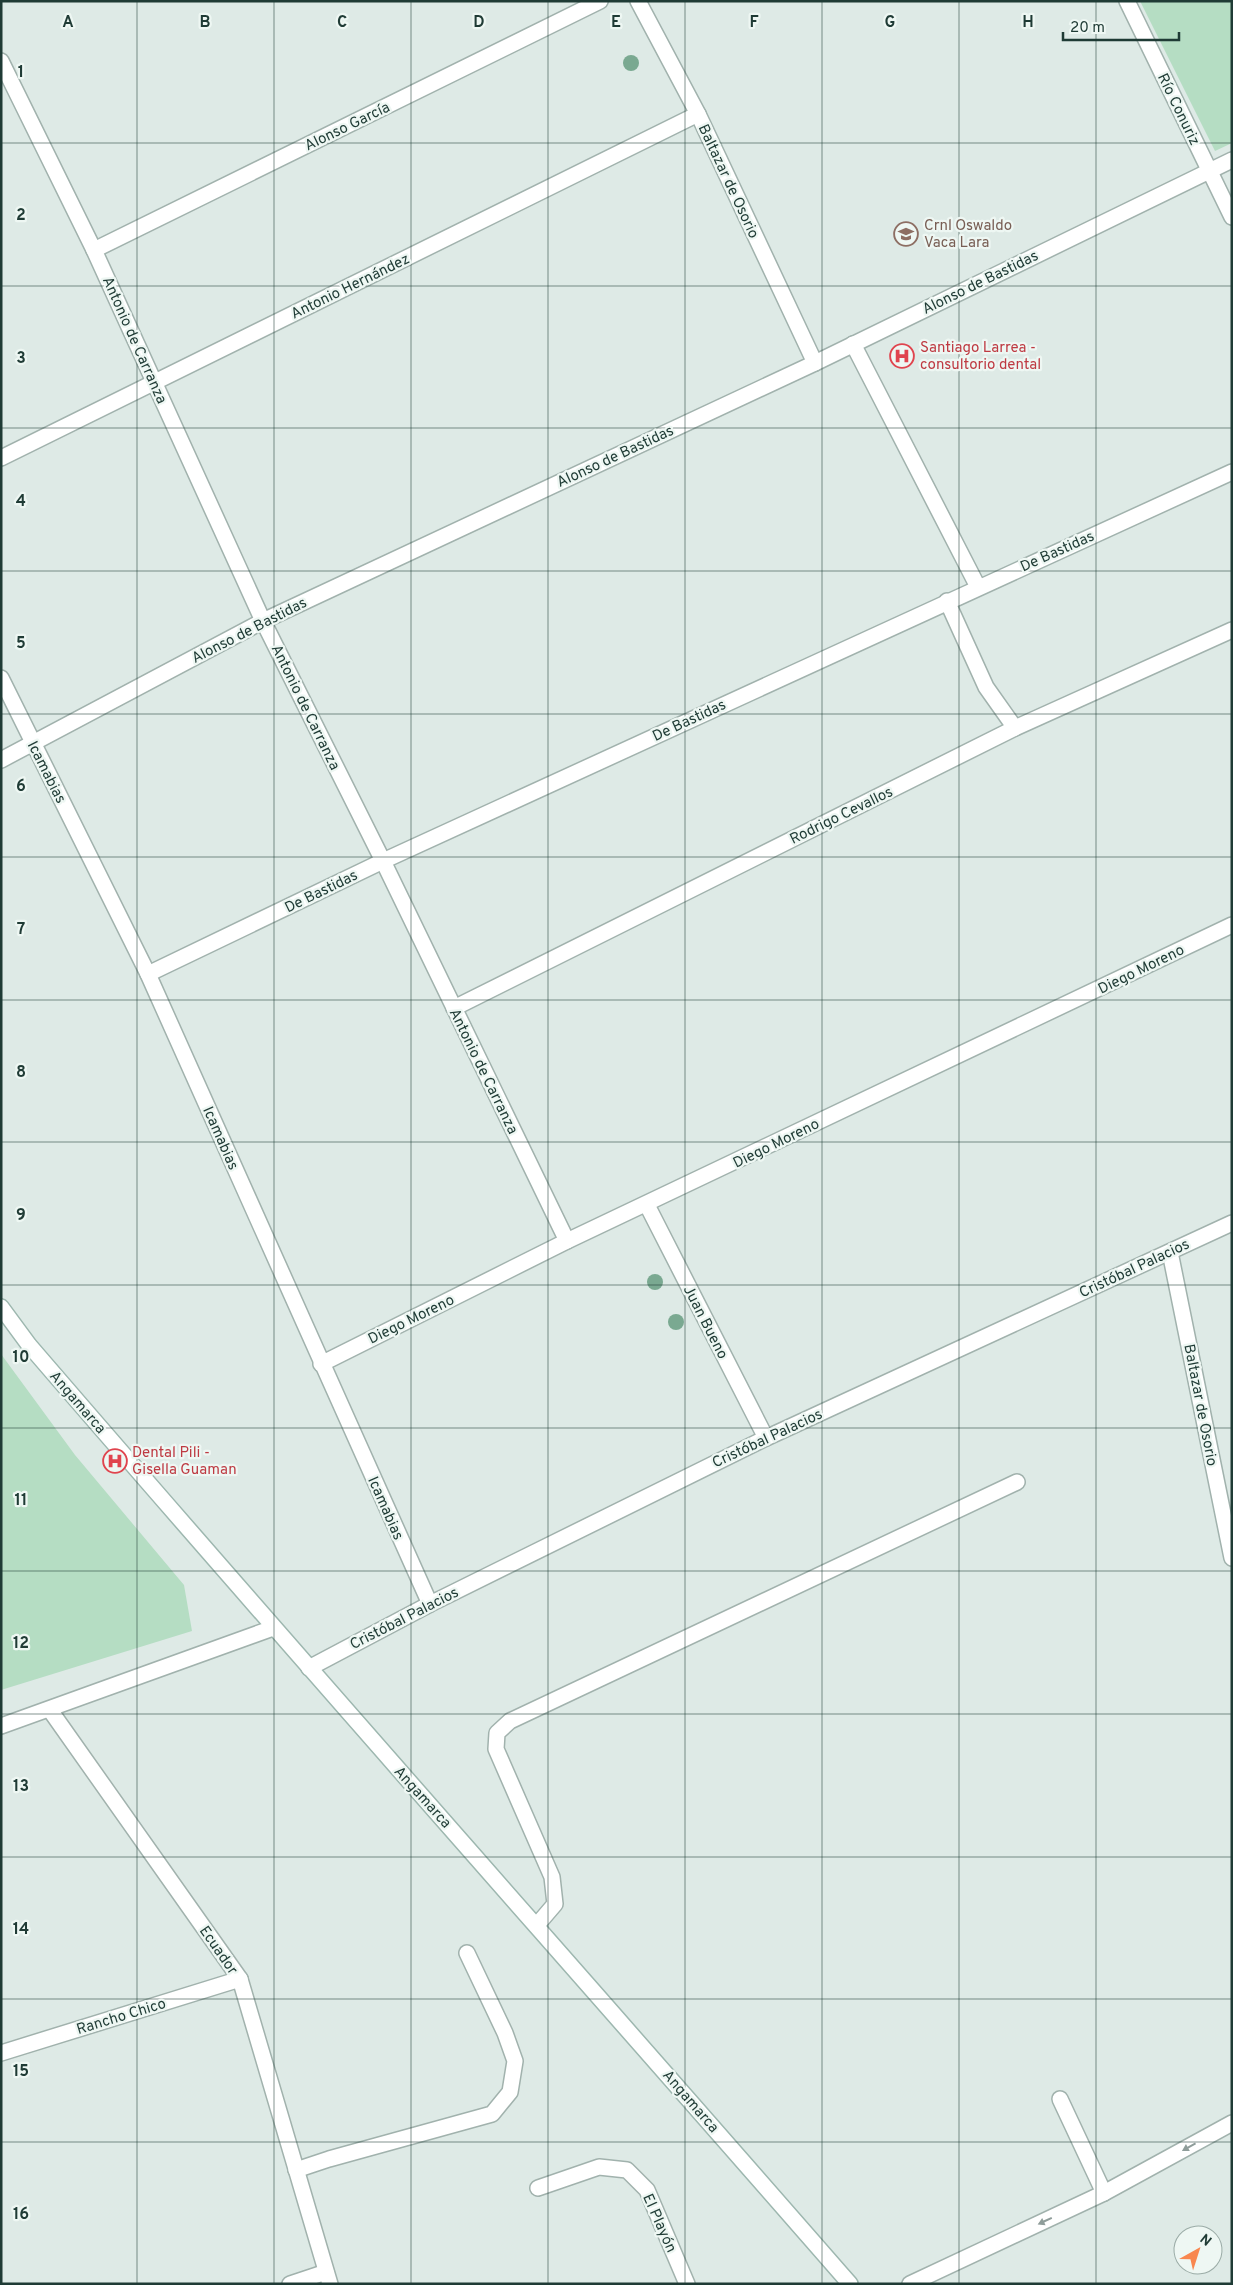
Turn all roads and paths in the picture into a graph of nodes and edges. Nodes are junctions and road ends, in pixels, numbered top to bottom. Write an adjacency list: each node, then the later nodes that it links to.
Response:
1 (600, 1): 9 (street, Alonso García)
2 (638, 1): 5 (street, Baltazar de Osorio)
3 (1127, 1): 7 (street, Río Conuriz)
4 (1, 61): 9 (street, Antonio de Carranza)
5 (698, 114): 11 (street, Baltazar de Osorio); 12 (street, Antonio Hernández)
6 (1232, 160): 7 (street, Alonso de Bastidas)
7 (1208, 172): 8 (street, Río Conuriz); 10 (street, Alonso de Bastidas)
8 (1232, 217)
9 (94, 250): 12 (street, Antonio de Carranza)
10 (853, 344): 11 (street, Alonso de Bastidas); 15 (street)
11 (815, 363): 17 (street, Alonso de Bastidas)
12 (154, 383): 13 (street, Antonio Hernández); 17 (street, Antonio de Carranza)
13 (1, 458)
14 (1232, 472): 15 (street, De Bastidas)
15 (978, 587): 16 (street, De Bastidas)
16 (947, 601): 20 (street); 23 (street, De Bastidas)
17 (263, 621): 21 (street, Alonso de Bastidas); 23 (street, Antonio de Carranza)
18 (1232, 630): 20 (street, Rodrigo Cevallos)
19 (1, 678): 21 (street, Icamabias)
20 (1015, 728): 26 (street, Rodrigo Cevallos)
21 (33, 744): 22 (street, Alonso de Bastidas); 25 (street, Icamabias)
22 (1, 760)
23 (383, 861): 25 (street, De Bastidas); 26 (street, Antonio de Carranza)
24 (1232, 925): 27 (street, Diego Moreno)
25 (148, 974): 32 (street, Icamabias)
26 (454, 1008): 29 (street, Antonio de Carranza)
27 (646, 1205): 29 (street, Diego Moreno); 33 (street, Juan Bueno)
28 (1232, 1223): 30 (street, Cristóbal Palacios)
29 (568, 1241): 32 (street, Diego Moreno)
30 (1170, 1252): 33 (street, Cristóbal Palacios); 35 (street, Baltazar de Osorio)
31 (1, 1307): 37 (street, Angamarca)
32 (321, 1364): 36 (street, Icamabias)
33 (766, 1438): 36 (street, Cristóbal Palacios)
34 (1017, 1482): 41 (street)
35 (1232, 1558)
36 (430, 1604): 38 (street, Cristóbal Palacios)
37 (273, 1628): 38 (street, Angamarca); 39 (street)
38 (309, 1668): 41 (street, Angamarca)
39 (50, 1710): 40 (street); 43 (street, Ecuador)
40 (1, 1726)
41 (537, 1925): 53 (street, Angamarca)
42 (467, 1953): 47 (street)
43 (240, 1979): 44 (street, Rancho Chico); 47 (street, Ecuador)
44 (1, 2053)
45 (1060, 2099): 49 (street)
46 (1232, 2123): 49 (street, one-way to 49)
47 (296, 2170): 50 (street, Ecuador)
48 (538, 2188): 52 (street, El Playón)
49 (1104, 2193): 54 (street, one-way to 54)
50 (328, 2278): 51 (street)
51 (290, 2284)
52 (687, 2284)
53 (850, 2284)
54 (910, 2284)

